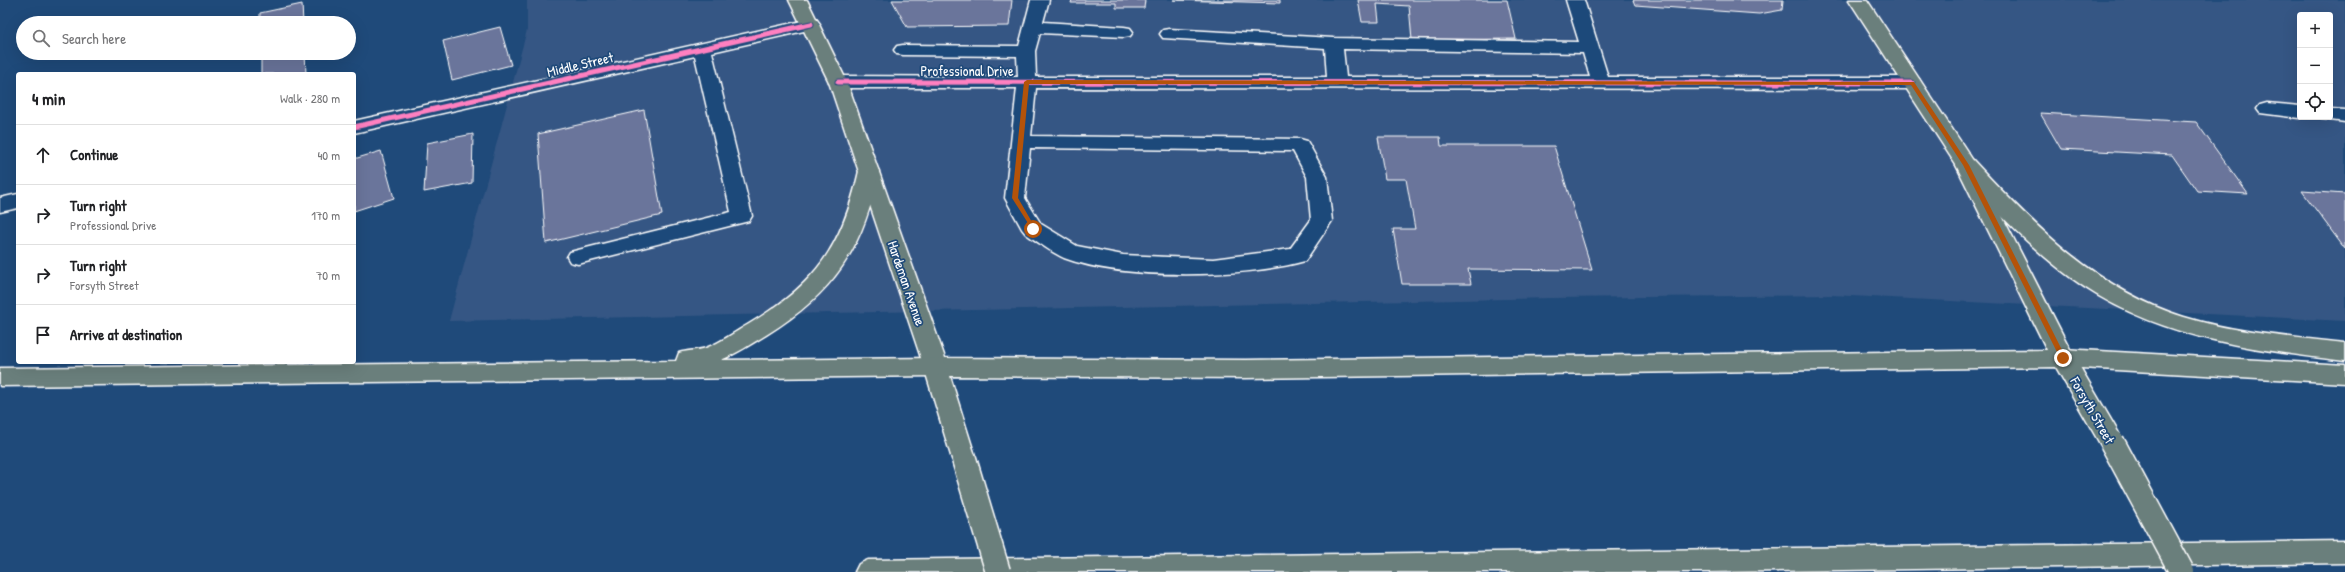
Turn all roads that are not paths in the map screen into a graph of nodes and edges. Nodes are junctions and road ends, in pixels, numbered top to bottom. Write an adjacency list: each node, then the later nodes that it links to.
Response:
1 (798, 0): 5 (main road, Hardeman Avenue)
2 (1040, 0): 6 (street)
3 (1574, 0): 11 (street)
4 (1858, 0): 18 (main road, Forsyth Street)
5 (811, 24): 10 (street, Middle Street); 14 (main road, Hardeman Avenue)
6 (1032, 27): 7 (street); 13 (street)
7 (1124, 32)
8 (1169, 34): 9 (street)
9 (1333, 43): 11 (street); 16 (street)
10 (702, 48): 23 (street, Middle Street); 29 (street)
11 (1590, 48): 17 (street)
12 (903, 50): 13 (street)
13 (1026, 51): 15 (street)
14 (838, 82): 15 (street, Professional Drive); 26 (main road, Hardeman Avenue)
15 (1027, 82): 16 (street, Professional Drive); 24 (street)
16 (1337, 82): 17 (street, Professional Drive)
17 (1601, 83): 18 (street, Professional Drive)
18 (1912, 83): 25 (main road, Forsyth Street)
19 (2267, 109): 20 (street)
20 (2297, 112)
21 (2333, 115): 22 (street)
22 (2345, 116)
23 (356, 127)
24 (1021, 142): 24 (street)
25 (1966, 165): 30 (main road); 31 (main road, Forsyth Street)
26 (869, 171): 32 (main road, Hardeman Avenue); 33 (main road)
27 (16, 201): 28 (street)
28 (0, 205)
29 (578, 257)
30 (2345, 352)
31 (2063, 358): 32 (main road); 34 (main road); 39 (main road, Forsyth Street, bridge)
32 (936, 367): 33 (main road); 38 (main road, Hardeman Avenue, bridge)
33 (620, 369): 35 (main road)
34 (2345, 374)
35 (0, 377)
36 (2345, 552): 37 (main road)
37 (868, 572)
38 (998, 572)
39 (2182, 572)

